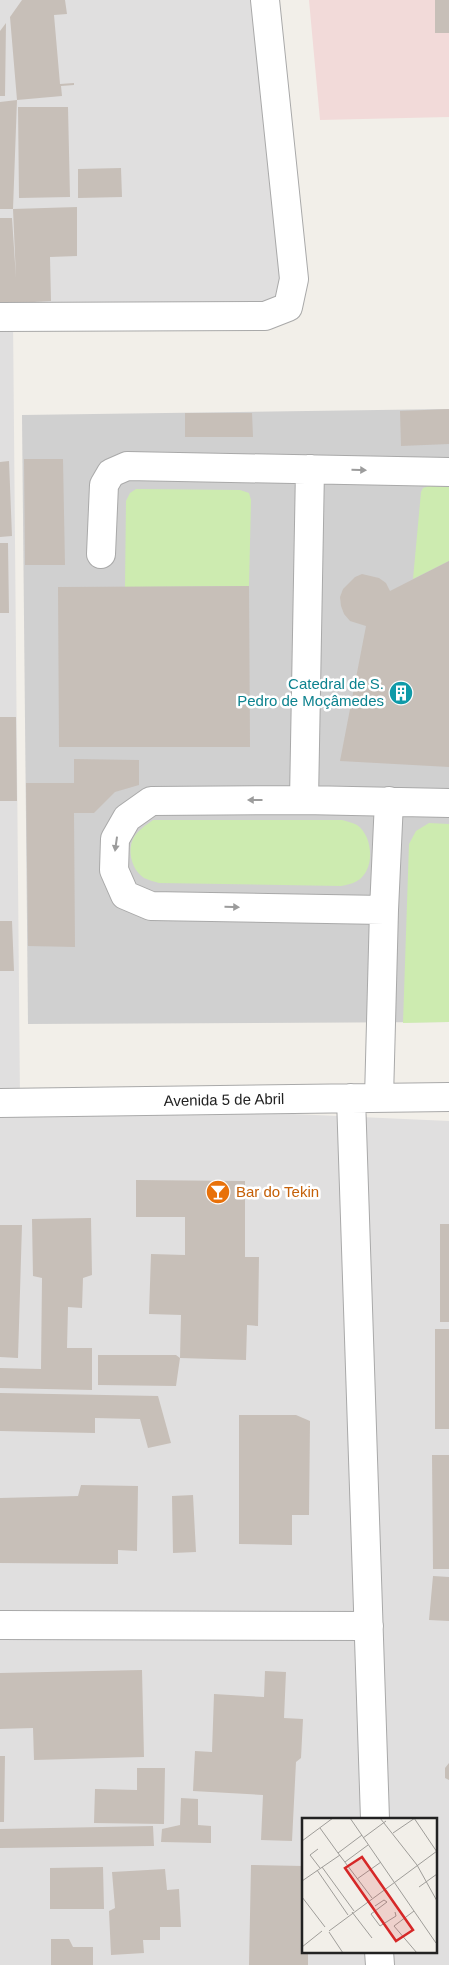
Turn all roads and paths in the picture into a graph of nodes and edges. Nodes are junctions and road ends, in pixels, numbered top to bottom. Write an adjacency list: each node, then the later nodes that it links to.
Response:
1 (265, 0): 2 (street)
2 (0, 317)
3 (310, 469): 4 (street, one-way to 4); 5 (street); 6 (street)
4 (449, 472)
5 (102, 554)
6 (304, 800): 7 (street); 9 (street, one-way to 9)
7 (389, 801): 8 (street); 9 (street)
8 (449, 803)
9 (384, 910): 12 (street)
10 (449, 1097): 12 (street, Avenida 5 de Abril)
11 (351, 1098): 12 (street, Avenida 5 de Abril); 13 (street, Avenida 5 de Abril); 15 (street)
12 (379, 1098)
13 (0, 1103)
14 (0, 1625): 15 (street)
15 (369, 1626): 16 (street)
16 (375, 1818)
17 (379, 1952): 18 (street)
18 (380, 1965)

